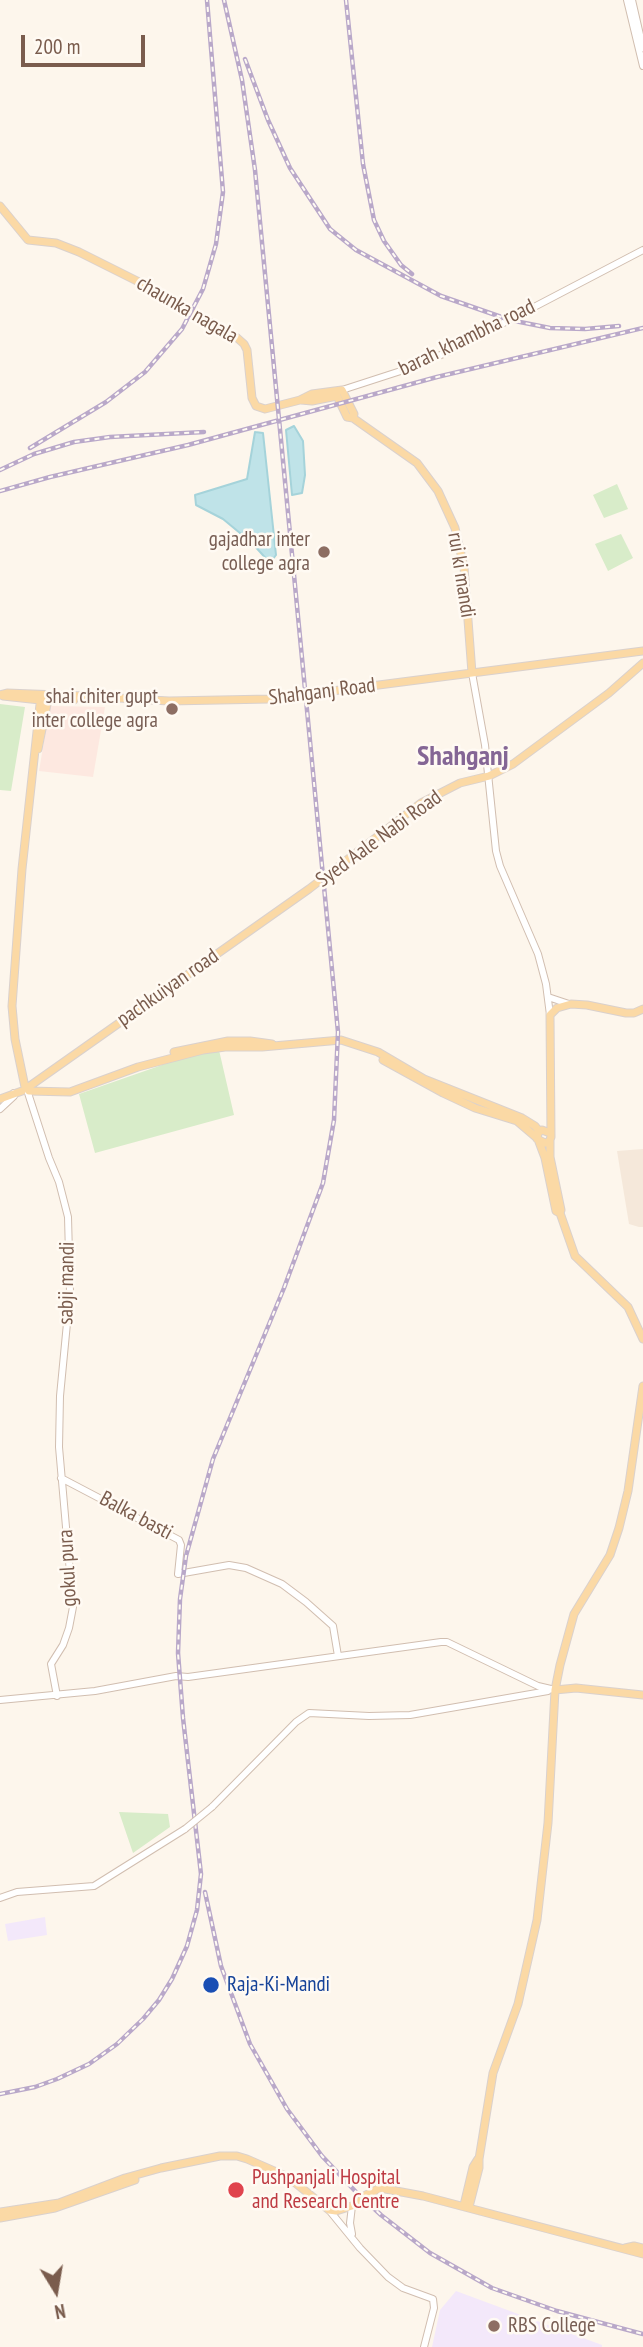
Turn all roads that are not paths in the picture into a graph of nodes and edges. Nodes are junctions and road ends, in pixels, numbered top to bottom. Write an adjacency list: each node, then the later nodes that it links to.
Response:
1 (629, 0): 2 (street); 3 (street)
2 (643, 48)
3 (643, 66)
4 (0, 206): 6 (main road, chaunka nagala)
5 (643, 250): 6 (street, barah khambha road)
6 (340, 393): 9 (main road, rui ki mandi)
7 (643, 651): 9 (main road, Shahganj Road)
8 (643, 663): 12 (main road, Syed Aale Nabi Road)
9 (472, 673): 11 (main road, Shahganj Road); 12 (street, rui ki mandi)
10 (0, 695): 11 (main road, Shahganj Road)
11 (45, 698): 18 (main road)
12 (489, 776): 13 (main road, Syed Aale Nabi Road); 14 (street, rui ki mandi)
13 (309, 889): 18 (main road, pachkuiyan road)
14 (548, 997): 15 (street); 17 (street, rui ki mandi)
15 (570, 1004): 16 (main road); 17 (main road)
16 (643, 1009)
17 (550, 1015): 22 (main road)
18 (26, 1090): 19 (main road); 22 (main road); 25 (street, sabji mandi)
19 (13, 1093): 20 (main road); 21 (street)
20 (0, 1097)
21 (0, 1109)
22 (543, 1135): 23 (main road)
23 (643, 1339)
24 (643, 1387): 27 (main road)
25 (61, 1478): 26 (street, Balka basti); 29 (street, gokul pura)
26 (338, 1656): 27 (street); 29 (street)
27 (553, 1691): 28 (main road); 31 (street, bridge); 33 (main road)
28 (643, 1695)
29 (57, 1696): 30 (street)
30 (0, 1700)
31 (0, 1898)
32 (352, 2206): 33 (main road); 35 (main road); 38 (street)
33 (466, 2206): 39 (main road)
34 (33, 2210): 35 (main road); 36 (main road); 37 (main road)
35 (330, 2210): 38 (street)
36 (0, 2212)
37 (0, 2218)
38 (354, 2239): 42 (street)
39 (625, 2248): 40 (main road); 41 (main road)
40 (643, 2248)
41 (643, 2254)
42 (424, 2347)

